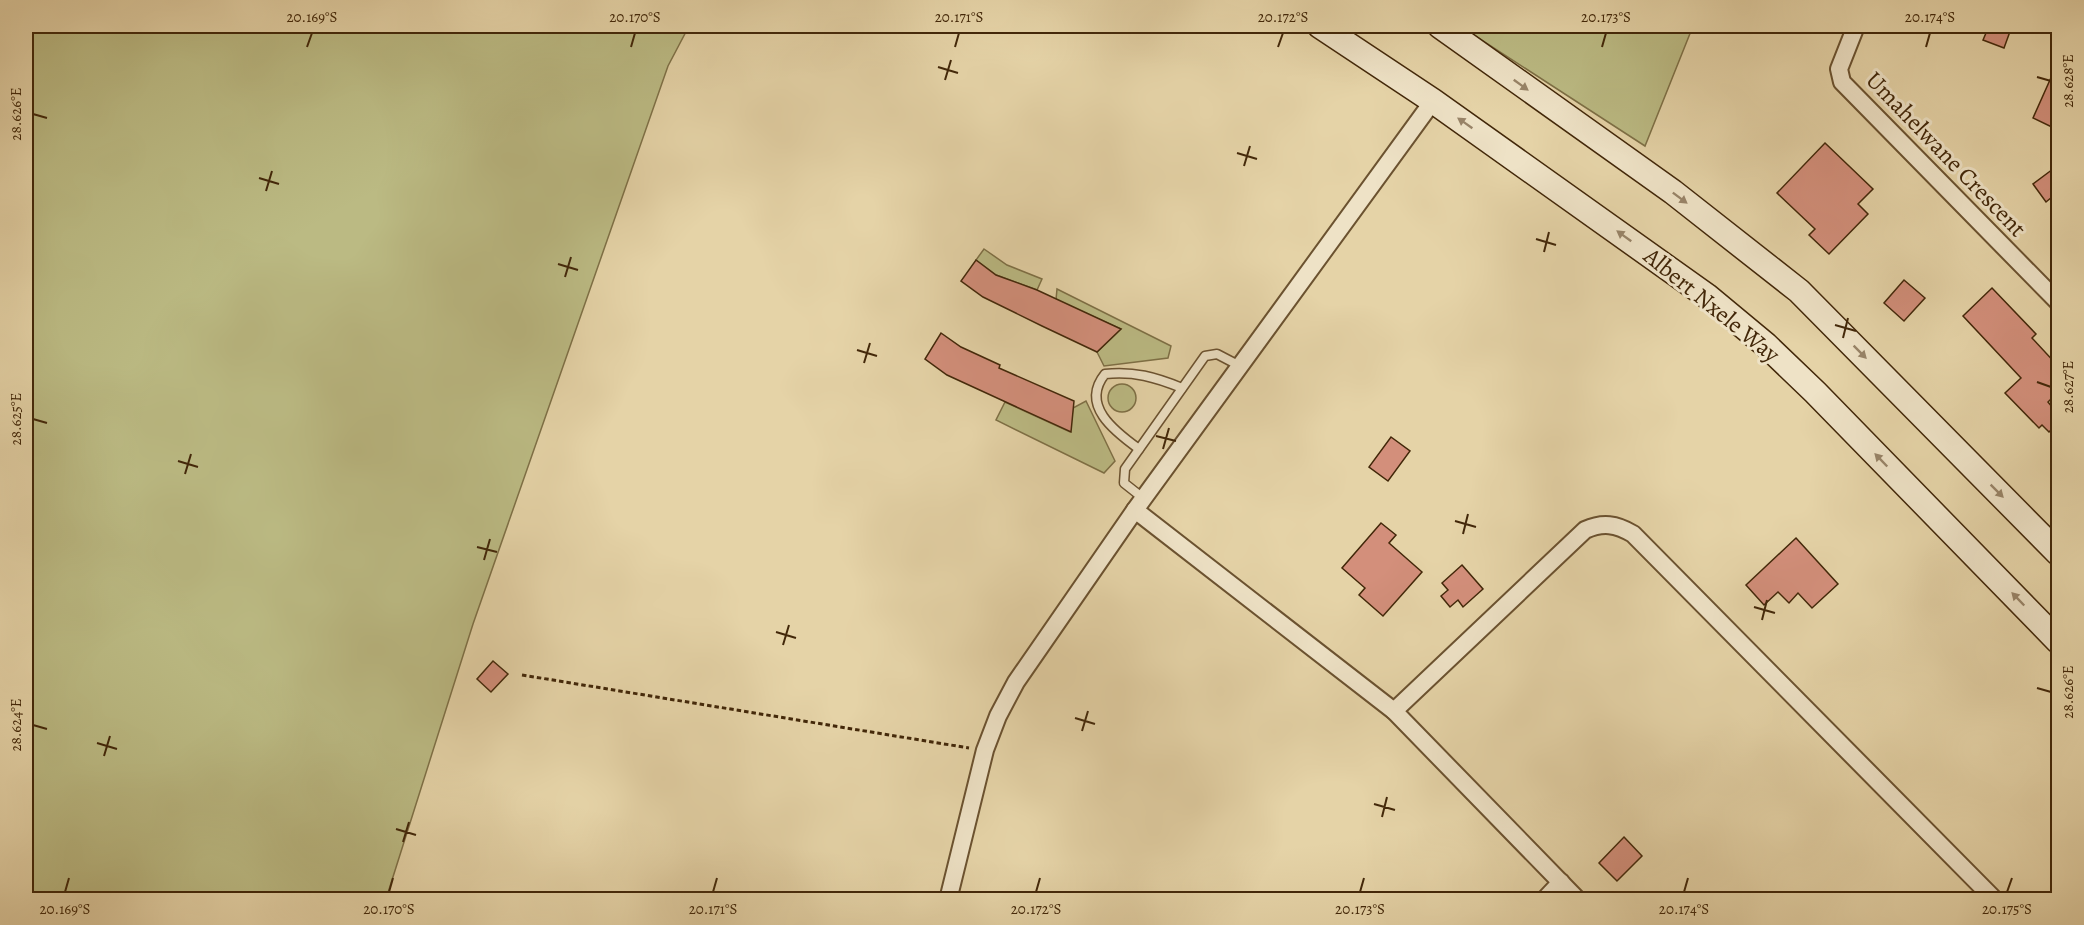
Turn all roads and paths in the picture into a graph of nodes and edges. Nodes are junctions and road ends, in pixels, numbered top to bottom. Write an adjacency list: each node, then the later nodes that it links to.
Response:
1 (1320, 26): 4 (main road, Albert Nxele Way)
2 (1440, 26): 10 (main road, one-way to 10)
3 (1856, 26): 5 (street, Umahelwane Crescent)
4 (1433, 101): 6 (street); 11 (main road, Albert Nxele Way, one-way to 4)
5 (2058, 302)
6 (1240, 366): 7 (lane); 9 (street)
7 (1182, 388): 8 (lane); 8 (lane)
8 (1139, 449): 9 (lane)
9 (1139, 504): 13 (street); 14 (street)
10 (2058, 553)
11 (2058, 641)
12 (522, 675): 14 (path)
13 (1394, 711): 15 (street); 19 (street)
14 (985, 750): 16 (street)
15 (1561, 882): 17 (street); 18 (street)
16 (948, 900)
17 (1544, 900)
18 (1578, 900)
19 (1995, 900)

